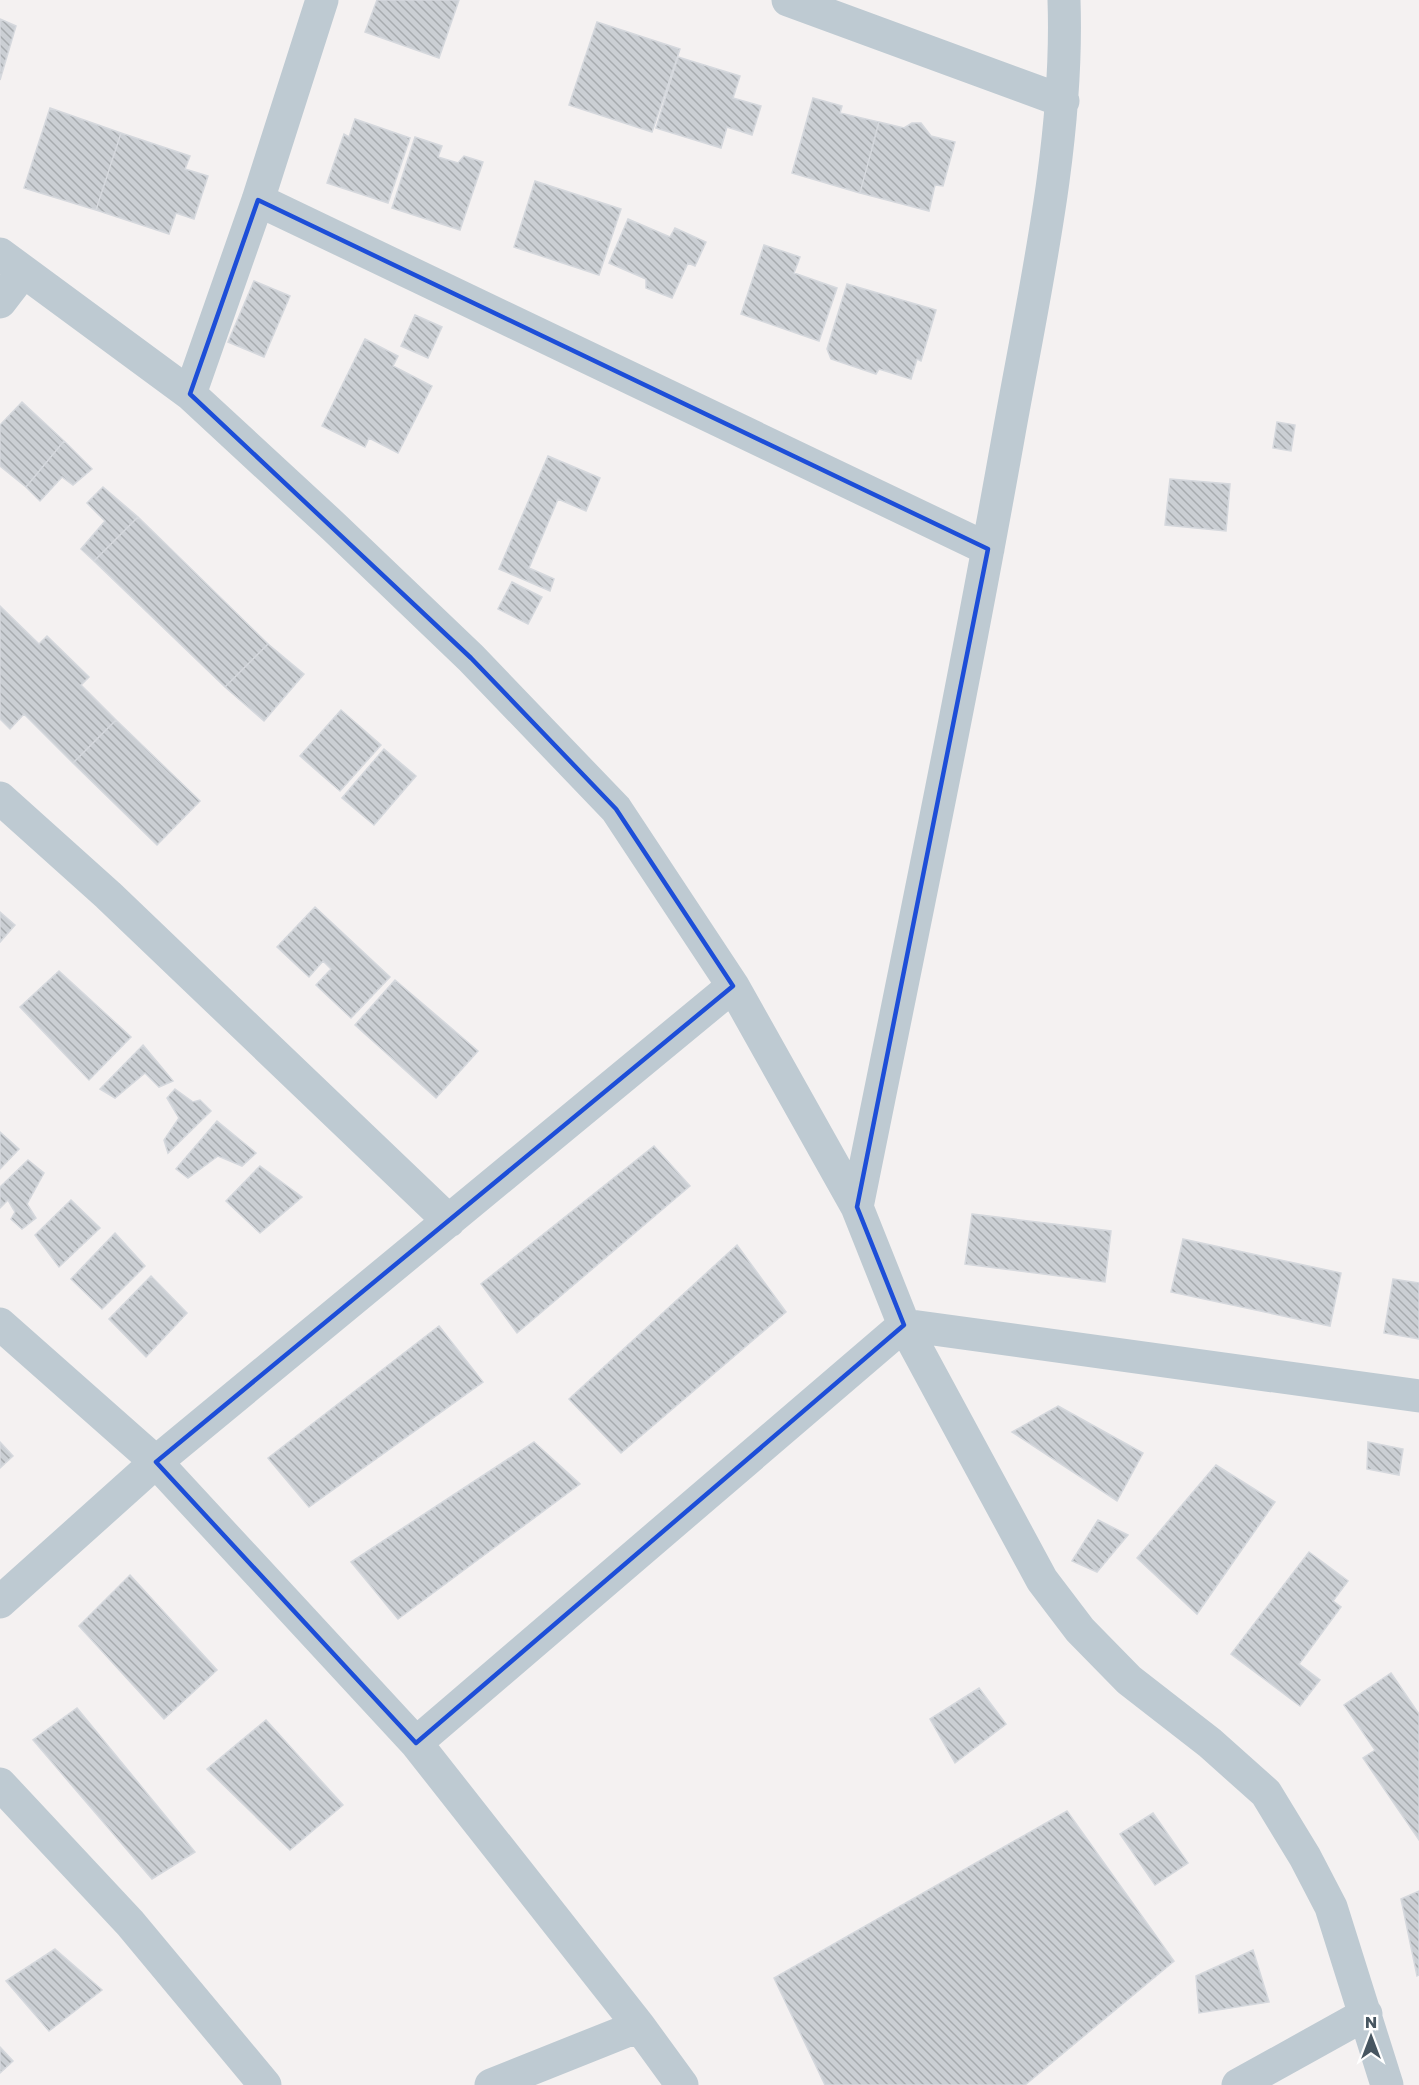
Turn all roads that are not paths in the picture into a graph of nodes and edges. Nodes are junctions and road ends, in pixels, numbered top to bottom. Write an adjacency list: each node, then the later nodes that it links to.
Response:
1 (322, 0): 5 (street)
2 (788, 0): 4 (street)
3 (1064, 0): 4 (street)
4 (1063, 101): 9 (street)
5 (258, 200): 8 (street); 9 (street)
6 (12, 263): 7 (street); 8 (street)
7 (0, 302)
8 (190, 394): 11 (street)
9 (988, 549): 12 (street)
10 (0, 798): 13 (street)
11 (733, 986): 12 (street); 13 (street)
12 (857, 1207): 15 (street)
13 (449, 1221): 17 (street)
14 (0, 1324): 17 (street)
15 (904, 1325): 16 (street); 19 (street); 21 (street)
16 (1419, 1396)
17 (156, 1462): 18 (street); 19 (street)
18 (0, 1602)
19 (416, 1743): 22 (street)
20 (0, 1784): 23 (street)
21 (1366, 2014): 26 (street); 27 (street)
22 (639, 2026): 24 (street); 25 (street)
23 (265, 2085)
24 (491, 2085)
25 (682, 2085)
26 (1238, 2085)
27 (1387, 2085)

